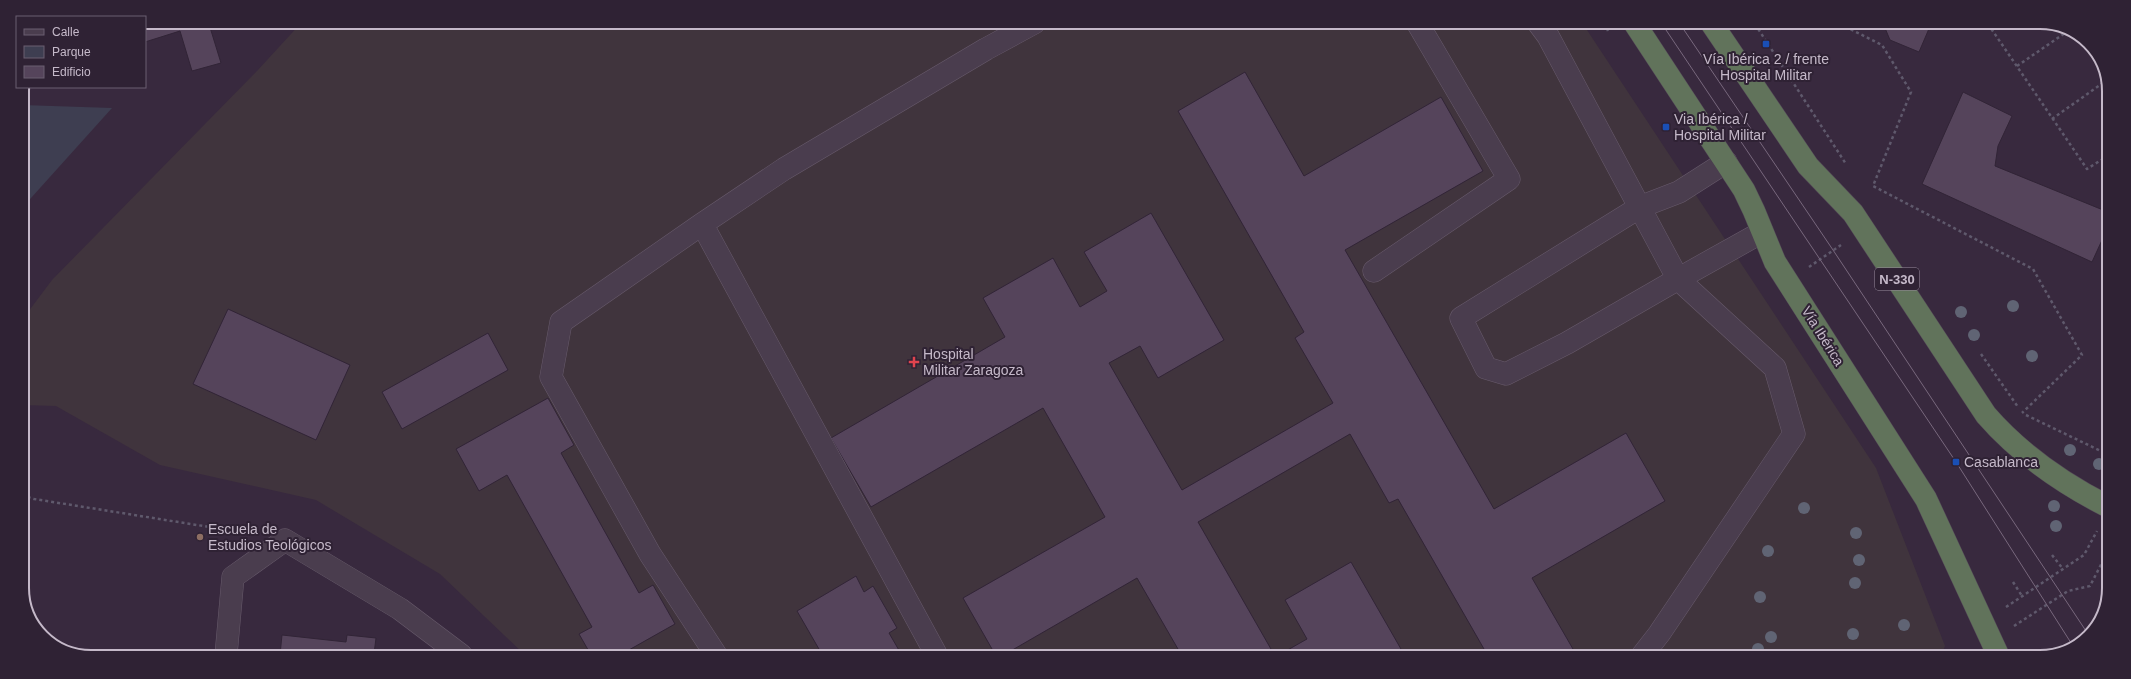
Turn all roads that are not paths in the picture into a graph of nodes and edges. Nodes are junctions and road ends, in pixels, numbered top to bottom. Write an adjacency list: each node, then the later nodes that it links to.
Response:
1 (1023, 29): 8 (lane)
2 (1421, 29): 10 (lane)
3 (1543, 29): 7 (lane)
4 (1638, 29): 6 (highway, Vía Ibérica)
5 (1715, 29): 12 (highway, N-330)
6 (1726, 162): 7 (lane); 9 (highway, Vía Ibérica)
7 (1640, 206): 11 (lane); 11 (lane)
8 (702, 224): 15 (lane); 16 (lane)
9 (1762, 232): 11 (lane); 18 (highway, Vía Ibérica)
10 (1374, 271)
11 (1678, 279): 17 (lane)
12 (2102, 503)
13 (226, 650): 14 (lane)
14 (454, 650)
15 (713, 650)
16 (932, 650)
17 (1647, 650)
18 (1996, 650)

